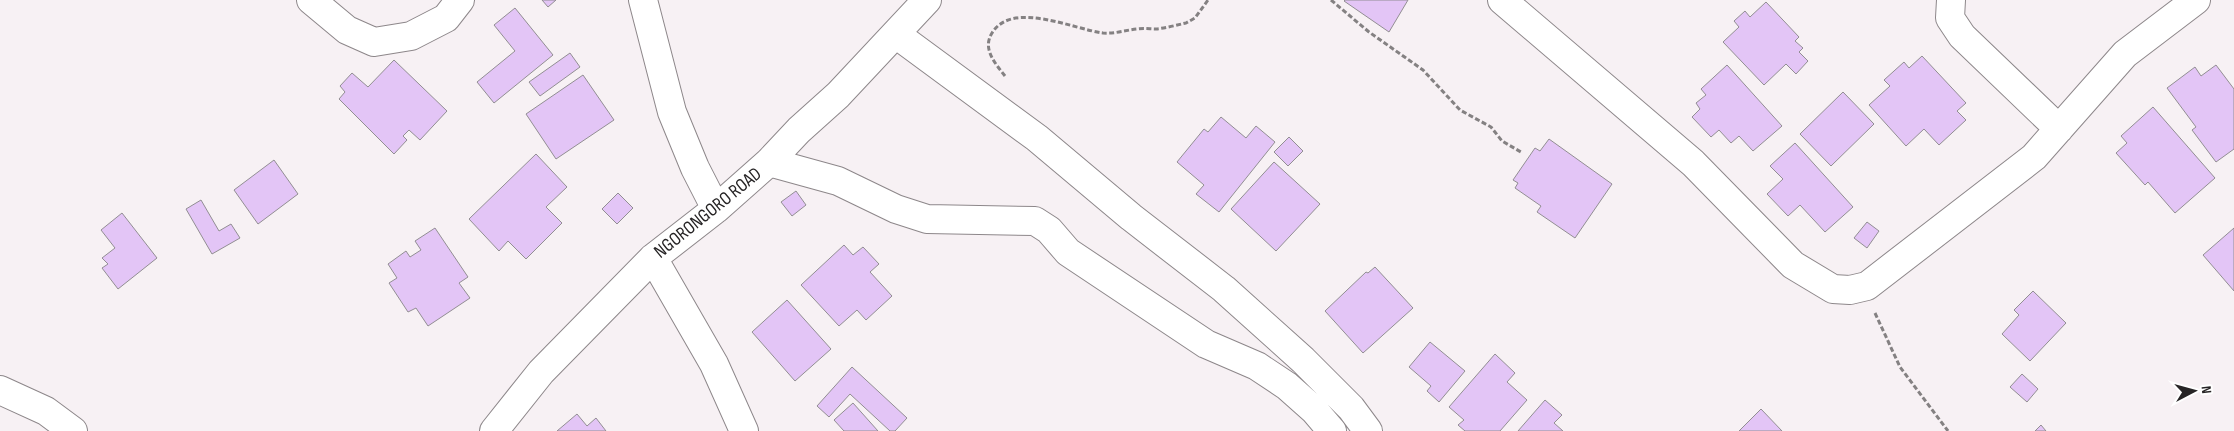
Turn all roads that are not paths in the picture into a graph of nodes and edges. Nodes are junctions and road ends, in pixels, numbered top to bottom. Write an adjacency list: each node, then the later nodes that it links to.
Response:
1 (311, 0): 2 (street)
2 (460, 0)
3 (643, 0): 11 (street)
4 (928, 0): 8 (street, NGORONGORO ROAD)
5 (1502, 0): 9 (street)
6 (1951, 0): 9 (street)
7 (2196, 0): 9 (street)
8 (897, 35): 10 (street, NGORONGORO ROAD); 14 (street)
9 (2059, 129)
10 (770, 162): 11 (street, NGORONGORO ROAD); 18 (street)
11 (716, 208): 12 (street, NGORONGORO ROAD)
12 (652, 258): 16 (street, NGORONGORO ROAD); 17 (street)
13 (0, 390): 15 (street)
14 (1347, 420): 19 (street)
15 (73, 431)
16 (494, 431)
17 (744, 431)
18 (1332, 431)
19 (1368, 431)

